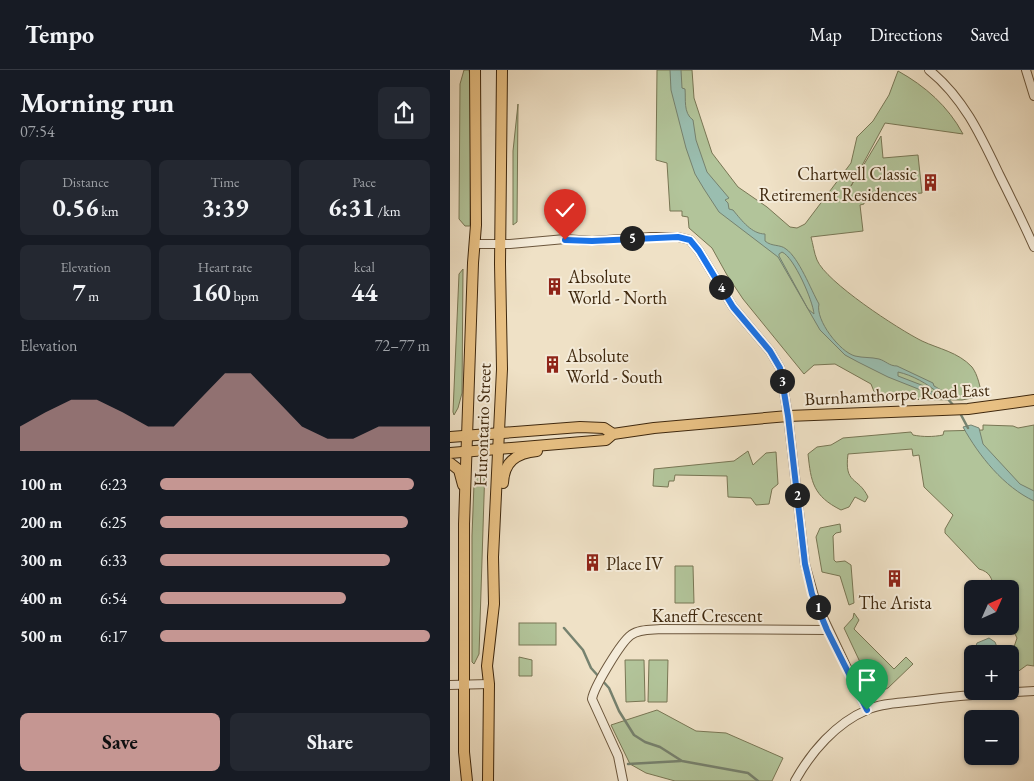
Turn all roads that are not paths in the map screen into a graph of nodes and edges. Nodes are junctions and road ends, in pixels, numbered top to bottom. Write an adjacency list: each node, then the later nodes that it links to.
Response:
1 (475, 70): 8 (main road, Hurontario Street)
2 (502, 70): 9 (main road, Hurontario Street)
3 (929, 70): 7 (street)
4 (1026, 70): 5 (street)
5 (1034, 96)
6 (1034, 223): 7 (street)
7 (1026, 228): 10 (street)
8 (474, 244): 9 (street); 15 (main road, Hurontario Street)
9 (501, 244): 12 (street); 13 (main road, Hurontario Street)
10 (1034, 247)
11 (1034, 400): 12 (main road, Burnhamthorpe Road East)
12 (788, 416): 14 (main road, Burnhamthorpe Road East); 24 (street)
13 (499, 434): 14 (main road, Burnhamthorpe Road East); 15 (main road, Burnhamthorpe Road East); 18 (main road, Hurontario Street)
14 (613, 434): 17 (main road, Burnhamthorpe Road East)
15 (467, 436): 16 (main road, Burnhamthorpe Road East); 19 (main road, Hurontario Street)
16 (450, 437)
17 (577, 442): 18 (main road, Burnhamthorpe Road East); 23 (main road)
18 (498, 448): 19 (main road, Burnhamthorpe Road East); 23 (main road, Hurontario Street)
19 (467, 451): 20 (main road, Burnhamthorpe Road East); 22 (main road, Hurontario Street)
20 (450, 453)
21 (450, 463): 22 (main road)
22 (464, 524): 25 (main road, Hurontario Street)
23 (493, 557): 26 (main road, Hurontario Street)
24 (827, 630): 29 (street); 32 (street, Kaneff Crescent)
25 (465, 684): 26 (street); 27 (street); 30 (main road, Hurontario Street)
26 (489, 684): 31 (main road, Hurontario Street)
27 (450, 685)
28 (1034, 691): 29 (street)
29 (867, 710): 33 (street)
30 (467, 781)
31 (488, 781)
32 (623, 781)
33 (795, 781)

